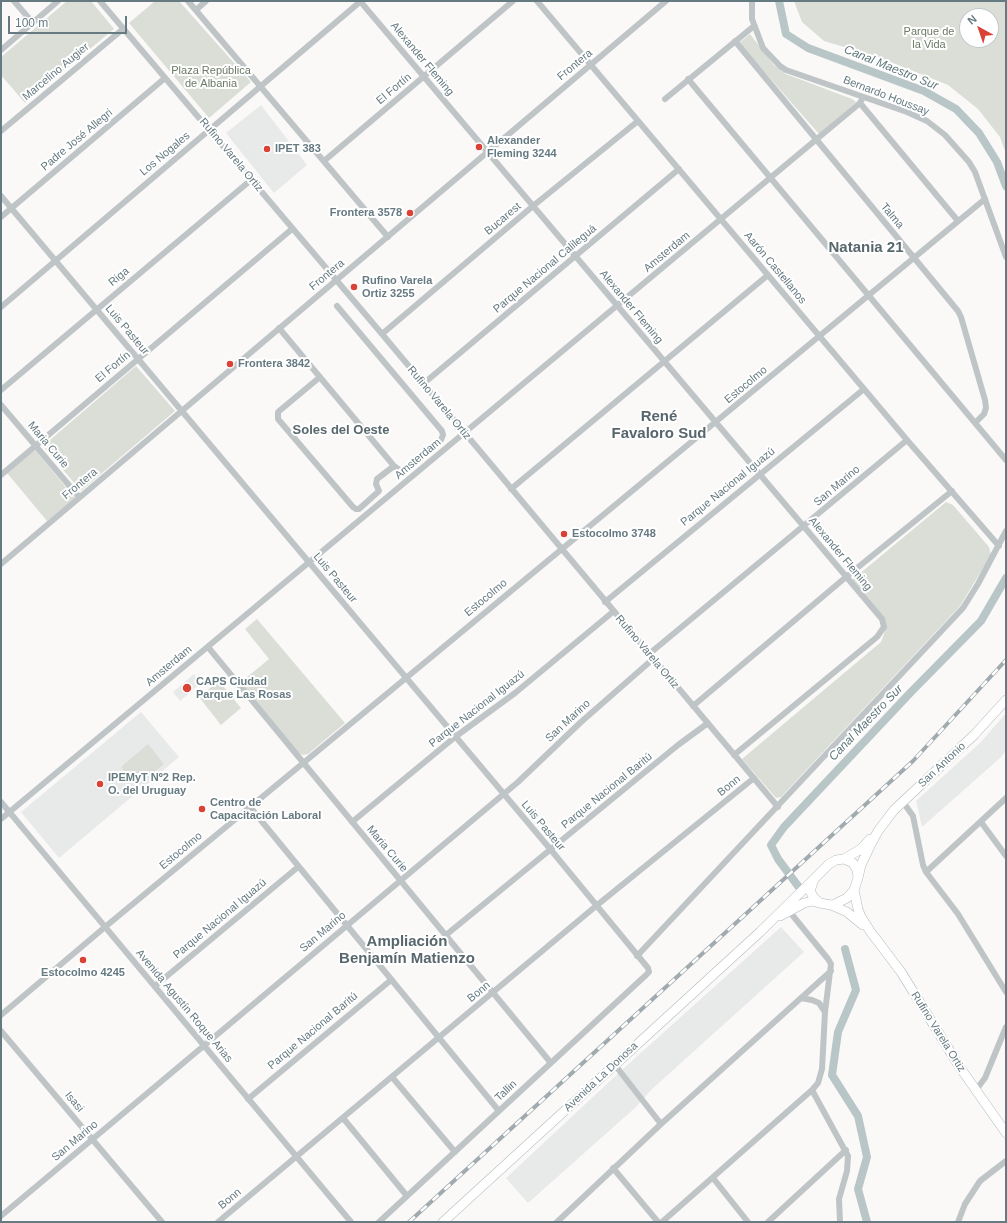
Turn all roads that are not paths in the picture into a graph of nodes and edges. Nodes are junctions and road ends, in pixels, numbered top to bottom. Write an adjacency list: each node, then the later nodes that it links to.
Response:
1 (14, 1): 12 (street)
2 (58, 1): 12 (street)
3 (100, 1): 14 (street, Rufino Varela Ortiz)
4 (188, 1): 11 (street)
5 (206, 1): 11 (street)
6 (360, 1): 18 (street, Alexander Fleming); 21 (street, Los Nogales)
7 (513, 1): 18 (street, El Fortín)
8 (537, 1): 17 (street, Aarón Castellanos)
9 (666, 1): 17 (street, Frontera)
10 (752, 1): 13 (street, Bernardo Houssay)
11 (196, 10): 21 (street)
12 (33, 23): 16 (street)
13 (754, 26): 15 (street); 23 (street, Bernardo Houssay)
14 (123, 29): 19 (street, Rufino Varela Ortiz); 26 (street, Marcelino Augier)
15 (735, 41): 20 (street); 27 (street, Talma)
16 (1, 50)
17 (591, 65): 24 (street, Aarón Castellanos); 28 (street, Frontera)
18 (424, 77): 28 (street, Alexander Fleming); 29 (street, El Fortín)
19 (165, 78): 25 (street, Rufino Varela Ortiz); 36 (street, Padre José Allegri)
20 (688, 79): 22 (street); 31 (street)
21 (260, 86): 25 (street, Los Nogales); 29 (street)
22 (665, 99)
23 (862, 100): 27 (street, Amsterdam); 34 (street, Bernardo Houssay); 39 (street)
24 (638, 121): 30 (street, Aarón Castellanos); 35 (street, Bucarest)
25 (209, 130): 32 (street, Rufino Varela Ortiz); 45 (street, Los Nogales)
26 (1, 131)
27 (817, 140): 31 (street, Amsterdam); 44 (street, Talma)
28 (487, 152): 35 (street, Alexander Fleming); 41 (street, Frontera)
29 (324, 161): 41 (street)
30 (679, 169): 38 (street, Aarón Castellanos); 42 (street, Parque Nacional Calileguá)
31 (771, 178): 38 (street, Amsterdam); 48 (street)
32 (251, 180): 40 (street, Rufino Varela Ortiz); 52 (street, Riga)
33 (1, 196): 36 (street, Luis Pasteur)
34 (985, 199): 39 (street, Estocolmo); 43 (street, Bernardo Houssay)
35 (533, 206): 42 (street, Alexander Fleming); 54 (street, Bucarest)
36 (12, 208): 37 (street, Padre José Allegri); 45 (street, Luis Pasteur)
37 (1, 217)
38 (721, 219): 46 (street, Aarón Castellanos); 50 (street, Amsterdam)
39 (958, 221): 44 (street, Estocolmo)
40 (292, 229): 47 (street, Rufino Varela Ortiz); 56 (street, El Fortín)
41 (388, 237): 47 (street, Frontera)
42 (575, 256): 50 (street, Alexander Fleming); 59 (street, Parque Nacional Calileguá)
43 (1006, 257)
44 (914, 258): 48 (street, Estocolmo); 65 (street, Talma)
45 (55, 261): 51 (street, Los Nogales); 52 (street, Luis Pasteur)
46 (768, 275): 55 (street, Aarón Castellanos); 57 (street)
47 (336, 280): 53 (street, Frontera); 54 (street, Rufino Varela Ortiz)
48 (869, 295): 55 (street, Estocolmo); 65 (street)
49 (337, 306): 70 (street)
50 (617, 306): 57 (street, Alexander Fleming); 66 (street, Amsterdam)
51 (1, 307)
52 (96, 310): 56 (street, Luis Pasteur); 61 (street, Riga)
53 (279, 328): 58 (street); 63 (street, Frontera)
54 (382, 334): 59 (street, Rufino Varela Ortiz)
55 (820, 336): 60 (street, Aarón Castellanos); 64 (street, Estocolmo)
56 (138, 359): 63 (street, Luis Pasteur); 68 (street, El Fortín)
57 (664, 362): 64 (street, Alexander Fleming); 73 (street)
58 (320, 377): 70 (street); 70 (street)
59 (423, 384): 66 (street, Rufino Varela Ortiz)
60 (864, 389): 67 (street, Aarón Castellanos); 72 (street, Parque Nacional Iguazú)
61 (1, 390)
62 (1, 405): 68 (street, Maria Curie)
63 (181, 411): 75 (street, Frontera); 80 (street, Luis Pasteur)
64 (716, 422): 72 (street, Alexander Fleming); 79 (street, Estocolmo)
65 (975, 423): 69 (street)
66 (464, 433): 73 (street, Rufino Varela Ortiz); 80 (street, Amsterdam)
67 (907, 440): 74 (street, Aarón Castellanos); 76 (street, San Marino)
68 (36, 446): 71 (street, El Fortín); 75 (street, Maria Curie)
69 (1006, 460)
70 (394, 466)
71 (1, 475)
72 (760, 475): 76 (street, Alexander Fleming); 83 (street, Parque Nacional Iguazú)
73 (511, 489): 79 (street, Rufino Varela Ortiz)
74 (952, 491): 78 (street, Aarón Castellanos); 82 (street)
75 (79, 497): 81 (street, Frontera)
76 (804, 526): 82 (street, Alexander Fleming); 86 (street, San Marino)
77 (1006, 531): 78 (street)
78 (999, 546): 99 (street)
79 (562, 550): 83 (street, Rufino Varela Ortiz); 87 (street, Estocolmo)
80 (309, 563): 85 (street, Amsterdam); 87 (street, Luis Pasteur)
81 (1, 564)
82 (846, 577): 89 (street); 92 (street, Alexander Fleming)
83 (605, 602): 84 (street, Rufino Varela Ortiz)
84 (614, 611): 86 (street, Rufino Varela Ortiz); 91 (street, Parque Nacional Iguazú)
85 (208, 647): 93 (street, Maria Curie); 101 (street, Amsterdam)
86 (651, 657): 89 (street, Rufino Varela Ortiz); 95 (street, San Marino)
87 (406, 678): 91 (street, Luis Pasteur); 93 (street, Estocolmo)
88 (1006, 700): 98 (main road, San Antonio)
89 (692, 706): 90 (street, Rufino Varela Ortiz)
90 (708, 723): 92 (street, Rufino Varela Ortiz); 106 (street, Parque Nacional Baritú)
91 (455, 737): 95 (street, Luis Pasteur); 103 (street, Parque Nacional Iguazú)
92 (734, 755): 94 (street, Rufino Varela Ortiz)
93 (303, 763): 100 (street, Estocolmo); 103 (street, Maria Curie)
94 (754, 778): 99 (street, Rufino Varela Ortiz); 117 (street, Bonn)
95 (503, 794): 106 (street, Luis Pasteur); 113 (street, San Marino)
96 (1006, 798): 104 (street)
97 (1, 802): 101 (street, Avenida Agustín Roque Arias)
98 (903, 802): 105 (main road, San Antonio); 110 (street)
99 (778, 807): 124 (street)
100 (250, 808): 109 (street); 120 (street, Estocolmo)
101 (9, 812): 102 (street, Amsterdam); 120 (street, Avenida Agustín Roque Arias)
102 (1, 819)
103 (352, 822): 113 (street, Maria Curie)
104 (981, 822): 107 (street); 110 (street)
105 (878, 831): 108 (main road, San Antonio); 111 (main road, San Antonio)
106 (551, 850): 117 (street, Luis Pasteur); 123 (street, Parque Nacional Baritú)
107 (1006, 856)
108 (844, 859): 111 (main road); 112 (main road)
109 (298, 867): 119 (street); 128 (street, Parque Nacional Iguazú)
110 (926, 872): 129 (street)
111 (858, 878): 114 (main road)
112 (814, 879): 115 (main road); 122 (main road, Avenida La Donosa)
113 (400, 880): 119 (street, San Marino); 123 (street, Maria Curie)
114 (854, 890): 116 (main road); 121 (main road, Rufino Varela Ortiz)
115 (820, 903): 116 (main road); 118 (main road, Avenida La Donosa)
116 (831, 905): 121 (main road, Rufino Varela Ortiz)
117 (596, 906): 124 (street, Luis Pasteur); 130 (street, Bonn)
118 (789, 911): 122 (main road, Avenida La Donosa); 125 (street)
119 (346, 926): 127 (street); 137 (street, San Marino)
120 (105, 927): 128 (street, Avenida Agustín Roque Arias); 133 (street, Estocolmo)
121 (870, 931): 142 (main road, Rufino Varela Ortiz)
122 (760, 932): 139 (main road, Avenida La Donosa)
123 (446, 936): 130 (street, Maria Curie)
124 (637, 956): 126 (street, Luis Pasteur)
125 (830, 971): 131 (street); 132 (street)
126 (646, 975): 138 (street, Tallin)
127 (391, 980): 136 (street); 143 (street, Parque Nacional Baritú)
128 (155, 986): 137 (street, Avenida Agustín Roque Arias)
129 (1006, 992)
130 (493, 993): 136 (street, Bonn); 138 (street, Maria Curie)
131 (801, 998): 132 (street); 146 (street)
132 (826, 1012): 141 (street)
133 (1, 1015)
134 (1006, 1027): 142 (street)
135 (1, 1031): 148 (street, Isasi)
136 (439, 1038): 140 (street, Bonn); 144 (street)
137 (204, 1046): 143 (street, Avenida Agustín Roque Arias); 148 (street, San Marino)
138 (551, 1062): 144 (street, Tallin)
139 (615, 1065): 146 (street); 162 (main road, Avenida La Donosa)
140 (392, 1077): 145 (street, Bonn); 150 (street)
141 (812, 1090): 149 (street); 154 (street)
142 (976, 1090): 147 (main road, Rufino Varela Ortiz)
143 (248, 1099): 151 (street, Avenida Agustín Roque Arias)
144 (499, 1111): 150 (street, Tallin)
145 (343, 1118): 151 (street, Bonn); 155 (street)
146 (661, 1124): 153 (street)
147 (1006, 1133)
148 (92, 1139): 156 (street, San Marino); 158 (street, Isasi)
149 (846, 1150): 166 (street); 167 (street)
150 (455, 1152): 155 (street, Tallin)
151 (297, 1156): 159 (street, Bonn); 160 (street, Avenida Agustín Roque Arias)
152 (1006, 1161): 168 (street)
153 (613, 1168): 157 (street); 163 (street)
154 (713, 1178): 164 (street); 165 (street)
155 (407, 1196): 161 (street, Tallin)
156 (1, 1216)
157 (561, 1221)
158 (162, 1222)
159 (218, 1222)
160 (351, 1222)
161 (379, 1222)
162 (443, 1222)
163 (658, 1222)
164 (662, 1222)
165 (748, 1222)
166 (768, 1222)
167 (840, 1222)
168 (958, 1222)

